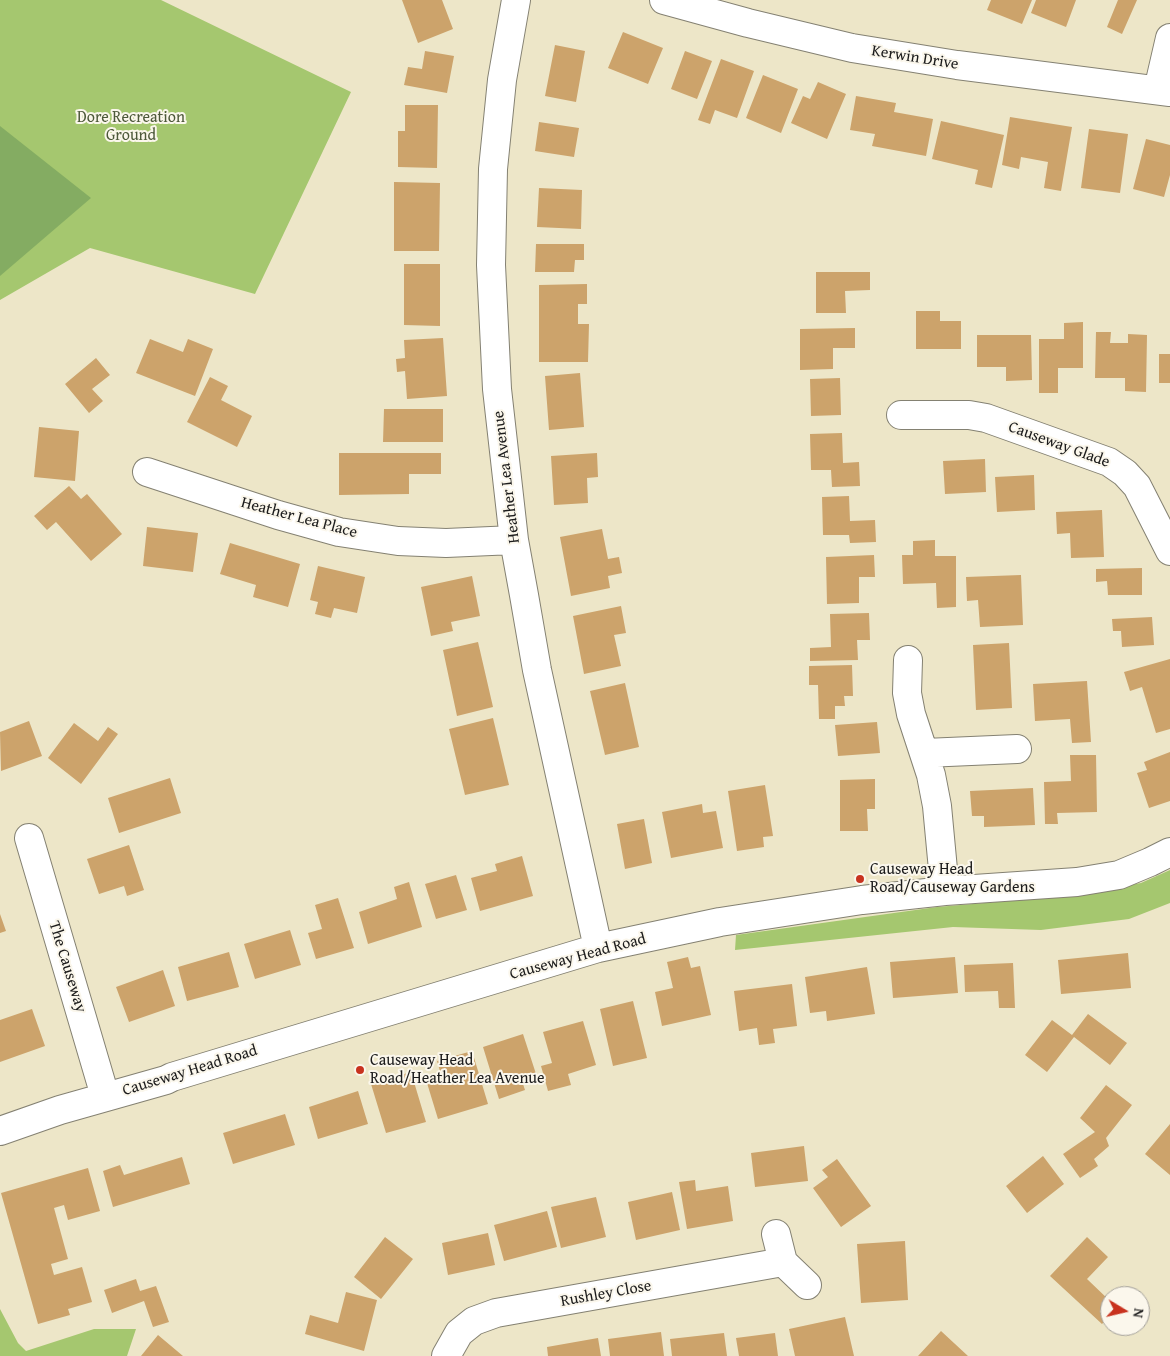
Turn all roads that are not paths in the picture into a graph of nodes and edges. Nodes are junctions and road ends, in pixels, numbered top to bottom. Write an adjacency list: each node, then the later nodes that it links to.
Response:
1 (516, 0): 7 (street, Heather Lea Avenue)
2 (664, 0): 4 (street, Kerwin Drive)
3 (1170, 38): 4 (street)
4 (1164, 91)
5 (901, 415): 8 (street, Causeway Glade)
6 (147, 472): 7 (street, Heather Lea Place)
7 (514, 540): 15 (street, Heather Lea Avenue)
8 (1170, 551)
9 (908, 660): 11 (street)
10 (1017, 748): 11 (street)
11 (924, 753): 14 (street)
12 (28, 838): 16 (street, The Causeway)
13 (1170, 852): 14 (street, Causeway Head Road)
14 (946, 891): 15 (street, Causeway Head Road)
15 (598, 948): 16 (street, Causeway Head Road)
16 (106, 1096): 17 (street, Causeway Head Road)
17 (0, 1131)
18 (776, 1234): 19 (street)
19 (783, 1262): 20 (street); 21 (street, Rushley Close)
20 (807, 1285)
21 (446, 1356)

